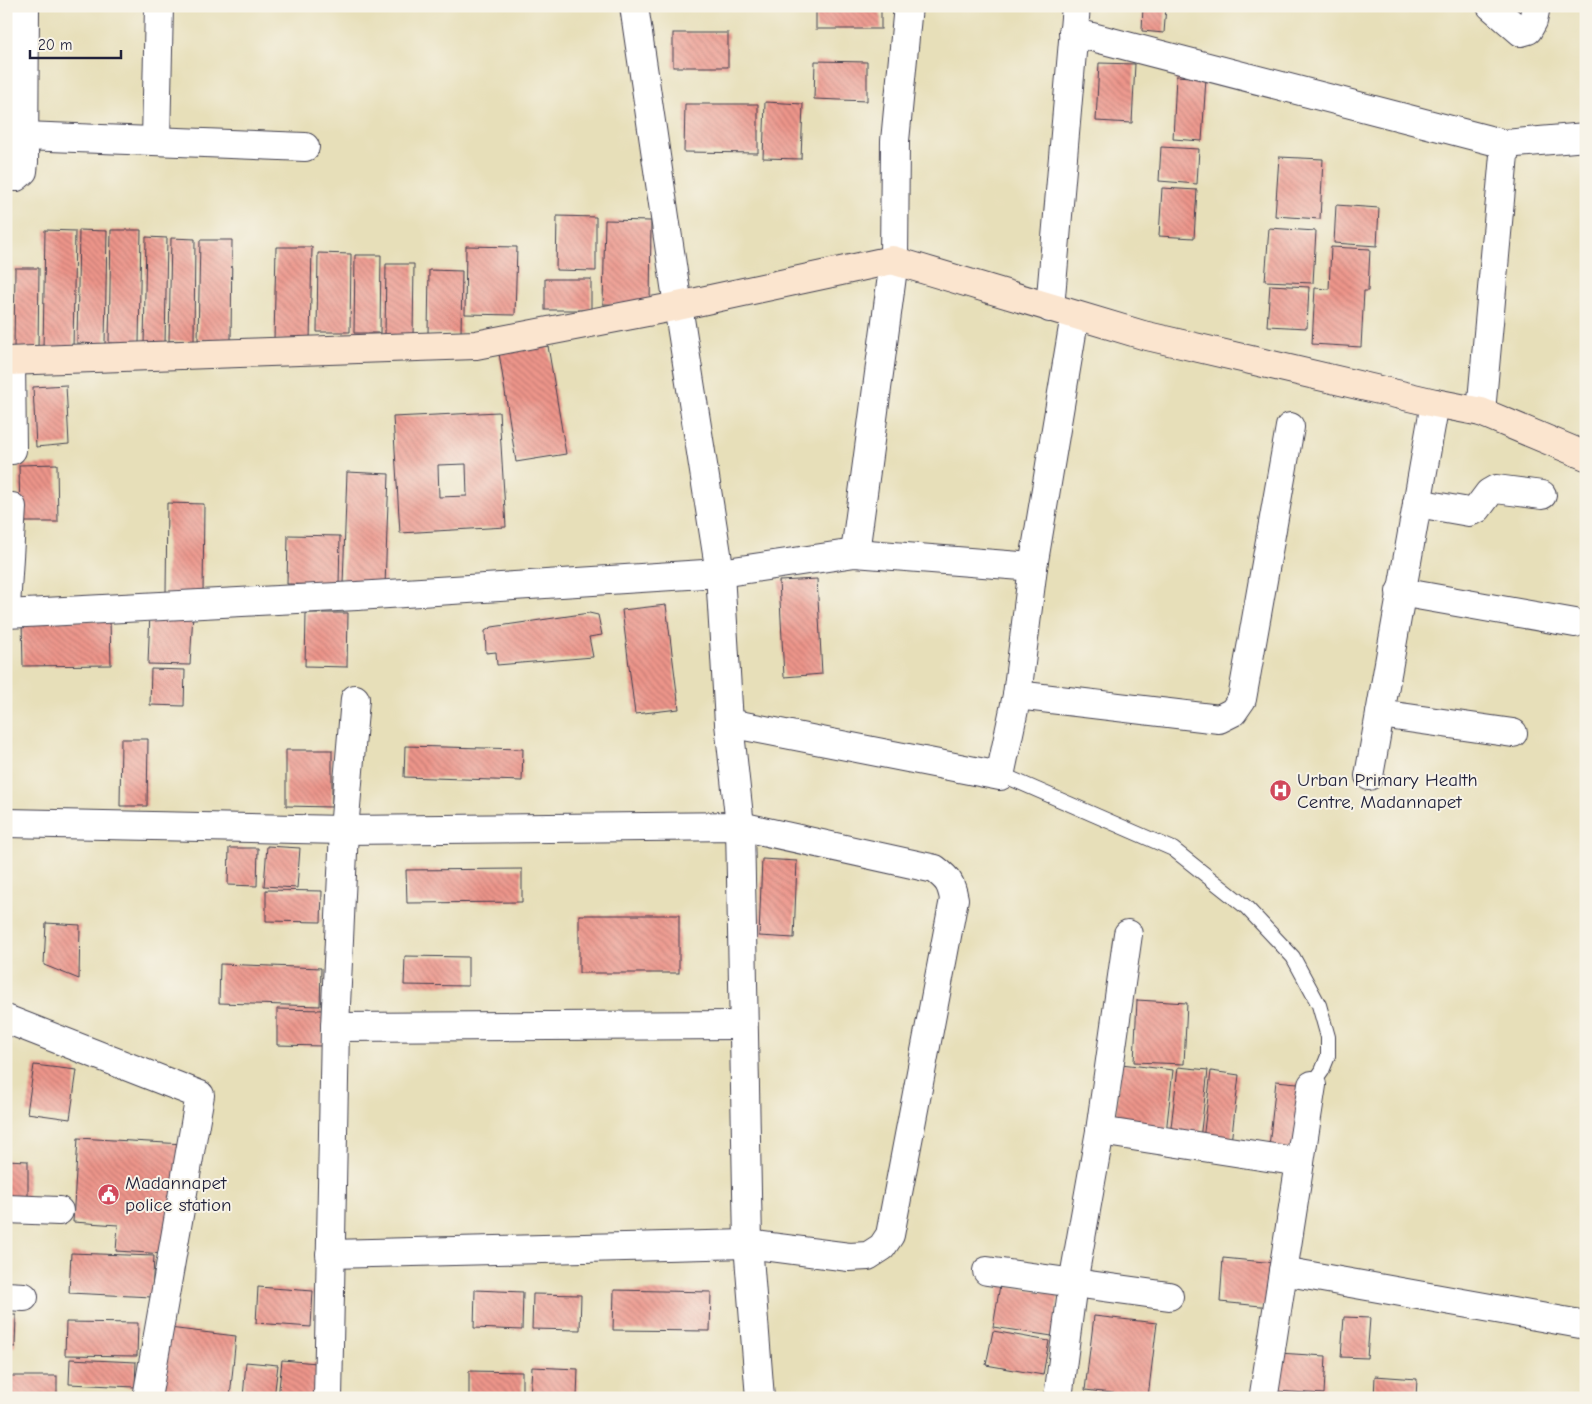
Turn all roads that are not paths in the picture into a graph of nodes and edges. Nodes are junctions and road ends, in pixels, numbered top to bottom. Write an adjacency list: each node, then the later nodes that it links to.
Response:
1 (25, 6): 8 (street)
2 (159, 6): 10 (street)
3 (634, 6): 15 (street)
4 (908, 6): 14 (street)
5 (1491, 6): 6 (street)
6 (1536, 6)
7 (1075, 19): 11 (street); 16 (street)
8 (24, 136): 10 (street); 13 (street)
9 (1586, 136): 11 (street)
10 (156, 140): 12 (street)
11 (1505, 144): 19 (street)
12 (305, 147)
13 (6, 177)
14 (894, 261): 15 (street); 16 (street); 26 (street)
15 (678, 306): 17 (street); 28 (street)
16 (1062, 311): 18 (street); 27 (street)
17 (9, 361): 21 (street)
18 (1435, 403): 19 (street); 24 (street)
19 (1480, 412): 22 (street)
20 (1290, 427): 33 (street)
21 (12, 450)
22 (1586, 456)
23 (1542, 495): 24 (street)
24 (1417, 503): 29 (street)
25 (12, 506): 30 (street)
26 (855, 553): 27 (street); 28 (street)
27 (1033, 567): 33 (street)
28 (720, 573): 31 (street); 36 (street)
29 (1400, 592): 32 (street); 35 (street)
30 (6, 608)
31 (6, 614)
32 (1575, 623)
33 (1016, 695): 38 (street)
34 (355, 699): 42 (street)
35 (1380, 714): 37 (street); 39 (street)
36 (729, 723): 38 (street); 41 (street)
37 (1513, 733)
38 (1000, 776): 47 (lane)
39 (1368, 776)
40 (6, 823): 42 (street)
41 (740, 826): 42 (street); 45 (street); 52 (street)
42 (344, 830): 46 (street)
43 (1128, 934): 48 (street)
44 (6, 1019): 60 (street)
45 (742, 1025): 46 (street); 52 (street)
46 (334, 1027): 53 (street)
47 (1312, 1085): 49 (street)
48 (1100, 1131): 49 (street); 56 (street)
49 (1300, 1162): 55 (street)
50 (6, 1209): 51 (street)
51 (59, 1212)
52 (748, 1244): 53 (street); 62 (street)
53 (330, 1254): 61 (street)
54 (986, 1271): 56 (street)
55 (1284, 1271): 58 (street); 59 (street)
56 (1073, 1283): 57 (street); 63 (street)
57 (1169, 1296)
58 (1586, 1325)
59 (1264, 1394)
60 (147, 1398)
61 (328, 1398)
62 (760, 1398)
63 (1058, 1398)

